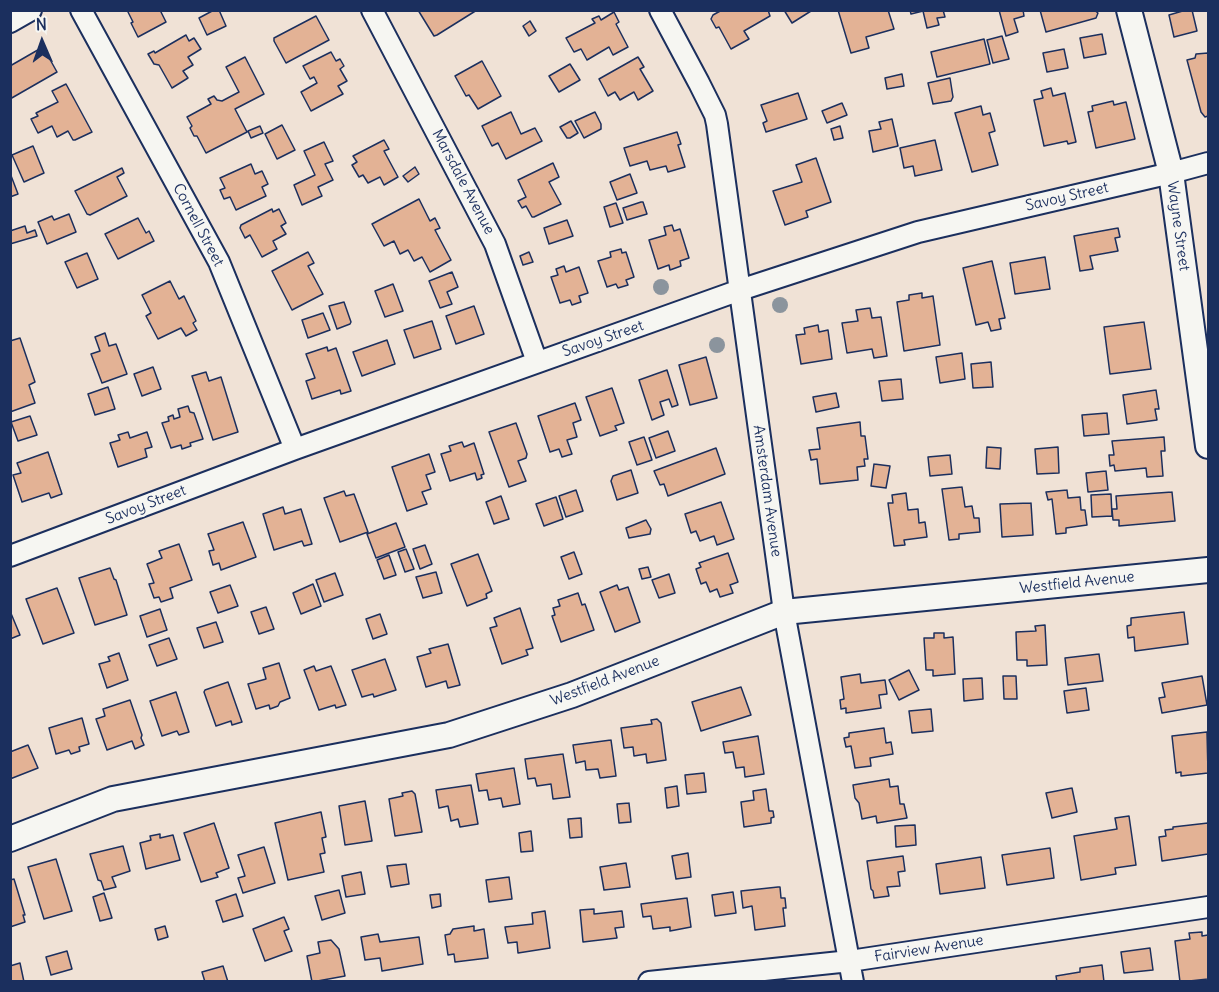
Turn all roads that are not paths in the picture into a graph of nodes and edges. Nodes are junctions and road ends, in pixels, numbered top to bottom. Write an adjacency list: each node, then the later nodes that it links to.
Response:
1 (31, 10): 6 (street)
2 (81, 10): 12 (street, Cornell Street)
3 (372, 10): 10 (street, Marsdale Avenue)
4 (660, 10): 9 (street, Amsterdam Avenue)
5 (1129, 10): 8 (street, Wayne Street)
6 (10, 22)
7 (1209, 163): 8 (street, Savoy Street)
8 (1171, 173): 9 (street, Savoy Street); 11 (street, Wayne Street)
9 (740, 290): 10 (street, Savoy Street); 15 (street, Amsterdam Avenue)
10 (537, 362): 12 (street, Savoy Street)
11 (1209, 446)
12 (295, 448): 13 (street, Savoy Street)
13 (10, 556)
14 (1209, 570): 15 (street, Westfield Avenue)
15 (784, 612): 16 (street, Westfield Avenue); 18 (street, Amsterdam Avenue)
16 (10, 839)
17 (1209, 907): 18 (street, Fairview Avenue)
18 (850, 961): 19 (street, Fairview Avenue); 20 (street, Amsterdam Avenue)
19 (649, 981)
20 (853, 981)

